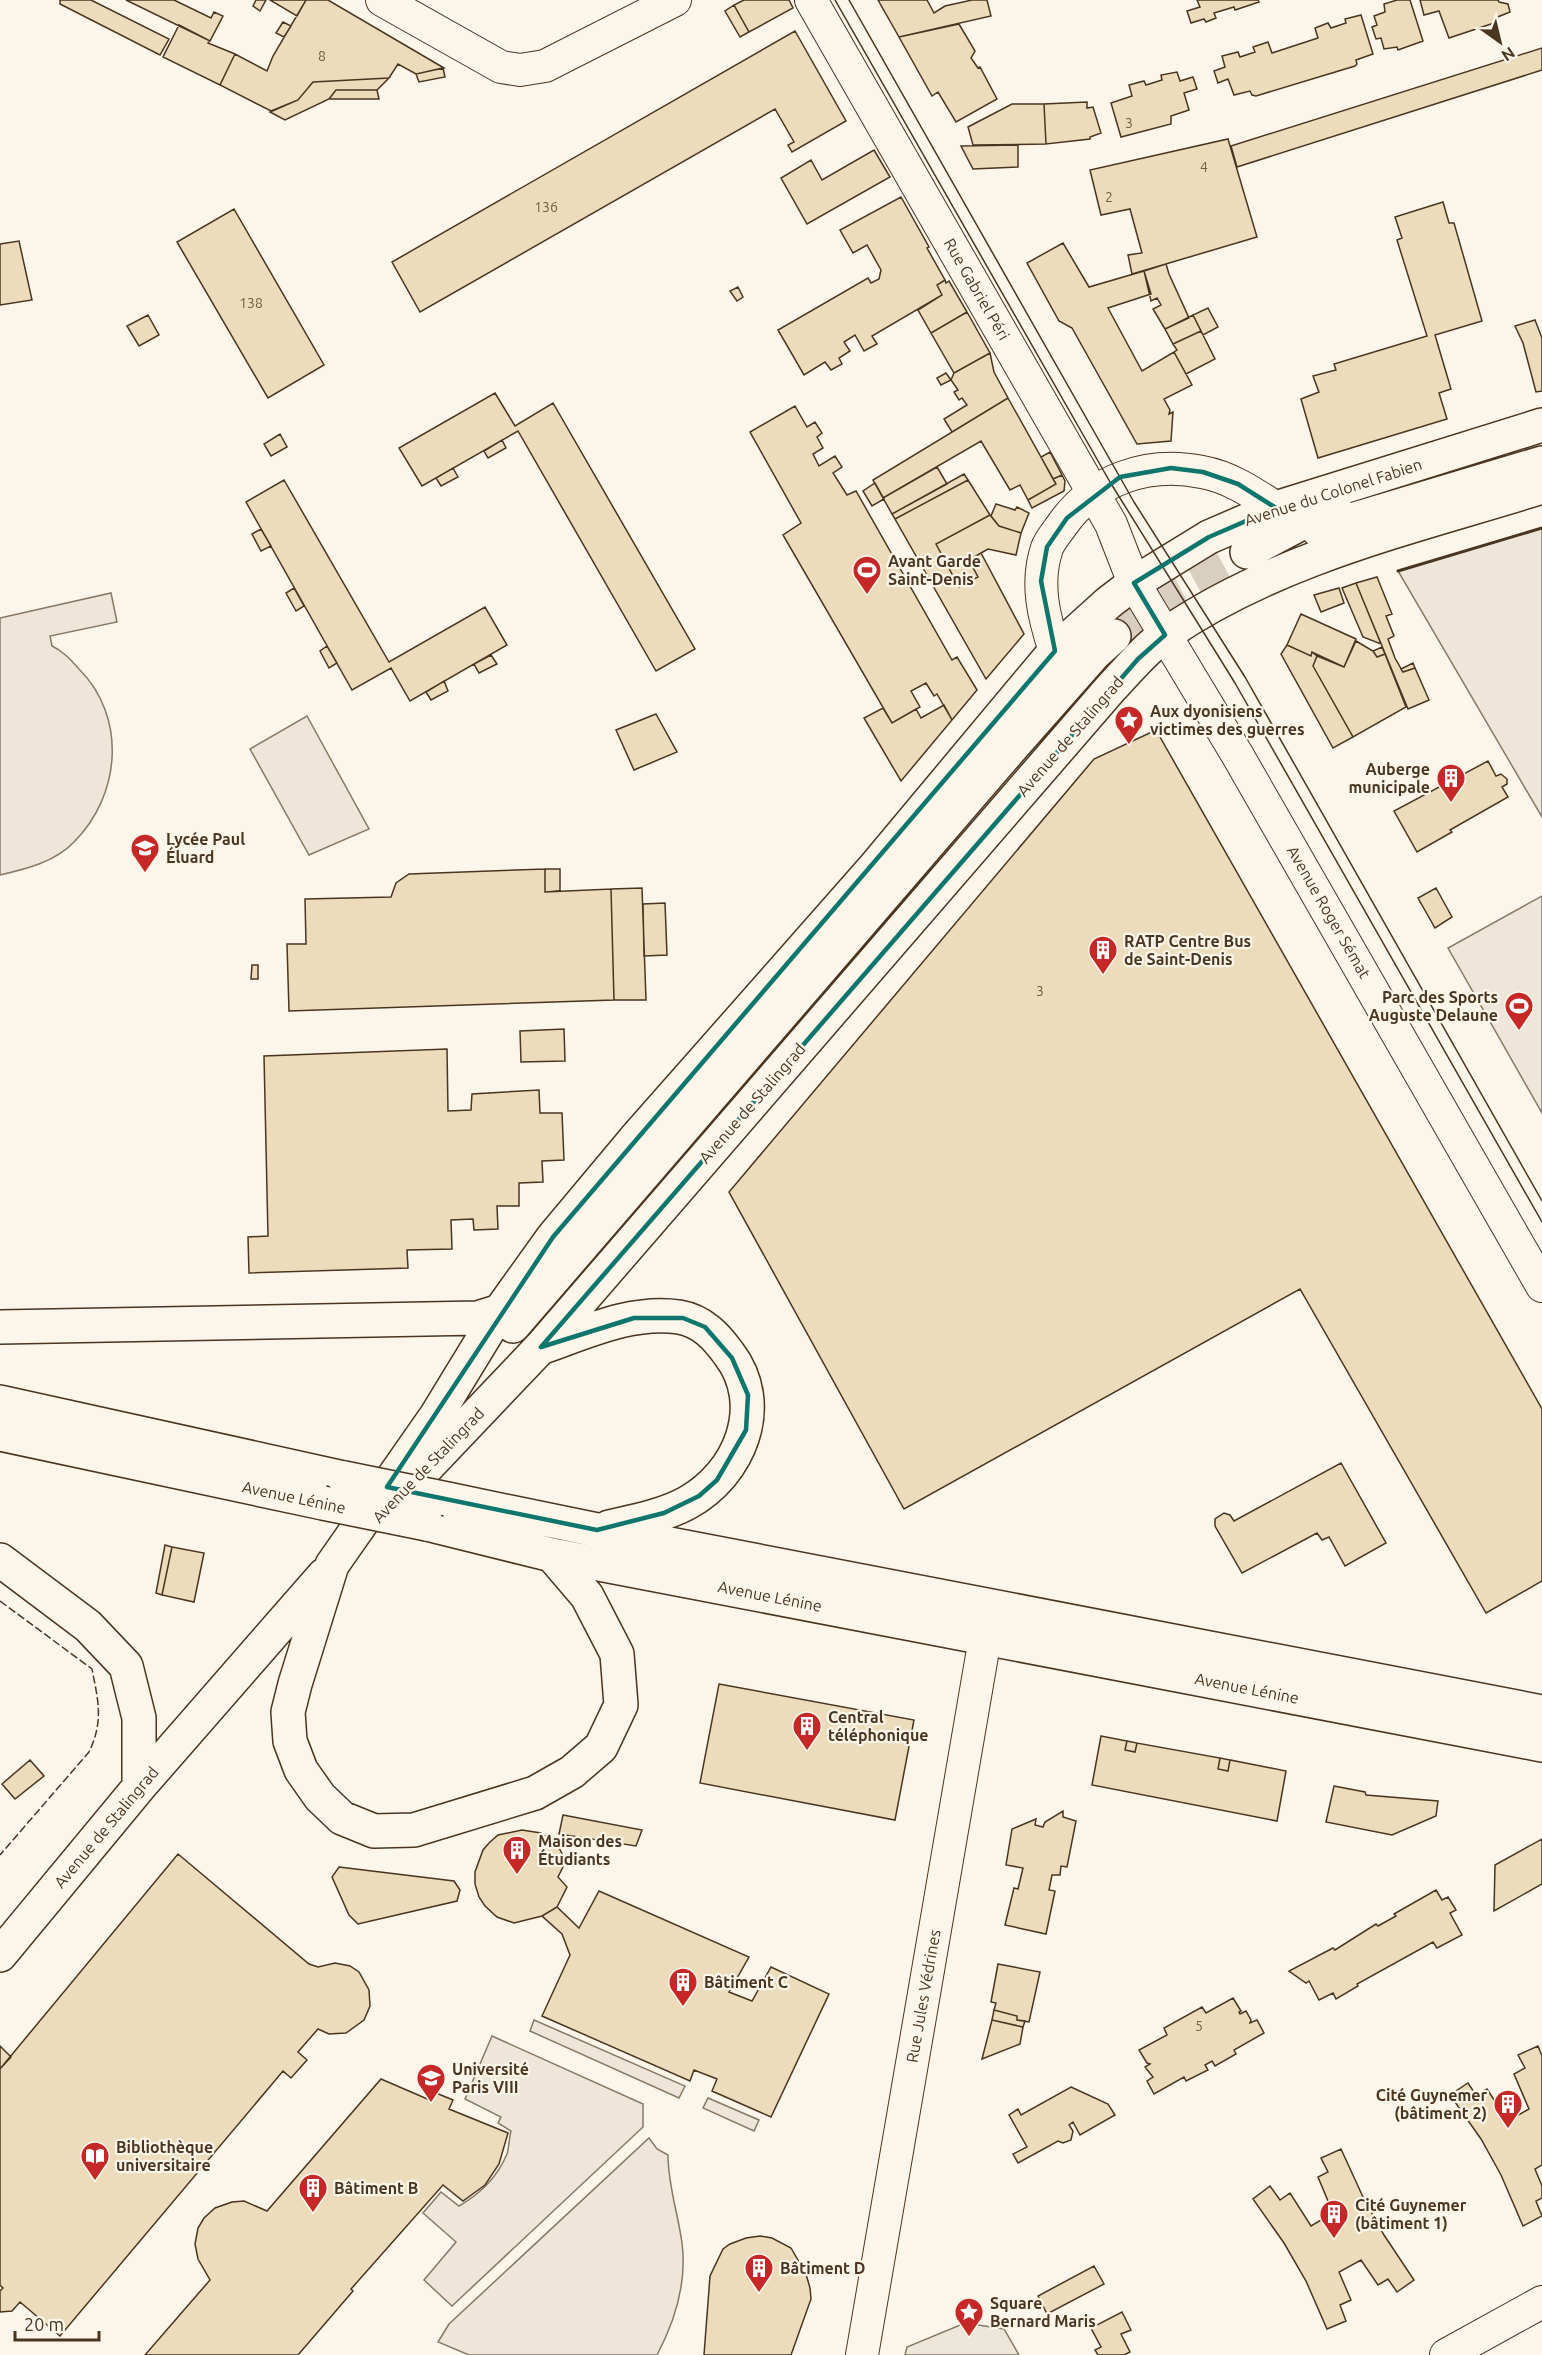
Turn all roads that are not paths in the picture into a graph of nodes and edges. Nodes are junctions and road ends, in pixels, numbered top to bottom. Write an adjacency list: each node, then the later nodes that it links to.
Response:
1 (382, 0): 2 (street)
2 (675, 0)
3 (811, 0): 8 (street, Rue Gabriel Péri)
4 (1542, 425): 9 (main road, Avenue du Colonel Fabien)
5 (1542, 446): 6 (main road)
6 (1542, 463)
7 (1542, 487): 11 (main road)
8 (1093, 493): 9 (street); 10 (street, Rue Gabriel Péri); 13 (street)
9 (1276, 508): 10 (main road, Avenue du Colonel Fabien)
10 (1134, 583): 11 (street, Avenue Roger Sémat); 13 (main road, Avenue de Stalingrad)
11 (1165, 635): 15 (main road, Avenue de Stalingrad); 18 (street, Avenue Roger Sémat)
12 (1114, 636): 14 (main road, Avenue de Stalingrad)
13 (1055, 651): 16 (main road, Avenue de Stalingrad)
14 (1050, 705): 15 (main road); 17 (main road, Avenue de Stalingrad)
15 (730, 1128): 22 (main road, Avenue de Stalingrad)
16 (553, 1237): 19 (main road, Avenue de Stalingrad); 20 (main road)
17 (556, 1276): 19 (main road); 24 (main road, Avenue de Stalingrad)
18 (1542, 1286)
19 (500, 1311): 20 (main road); 24 (main road, Avenue de Stalingrad)
20 (448, 1319): 21 (main road)
21 (0, 1327)
22 (541, 1347): 26 (main road); 29 (main road, Avenue de Stalingrad)
23 (0, 1402): 26 (main road, Avenue Lénine, bridge)
24 (436, 1416): 29 (main road, Avenue de Stalingrad)
25 (0, 1434): 27 (main road, Avenue Lénine, bridge)
26 (597, 1530): 31 (main road, Avenue Lénine)
27 (552, 1555): 29 (main road); 30 (main road, Avenue Lénine)
28 (0, 1560): 33 (main road)
29 (332, 1565): 33 (main road, Avenue de Stalingrad)
30 (985, 1638): 32 (main road, Avenue Lénine); 37 (street, Rue Jules Védrines)
31 (1542, 1712)
32 (1542, 1745)
33 (139, 1787): 34 (main road, Avenue de Stalingrad)
34 (0, 1955)
35 (1542, 2302): 36 (street)
36 (1480, 2346): 38 (street)
37 (862, 2355)
38 (1446, 2355)

